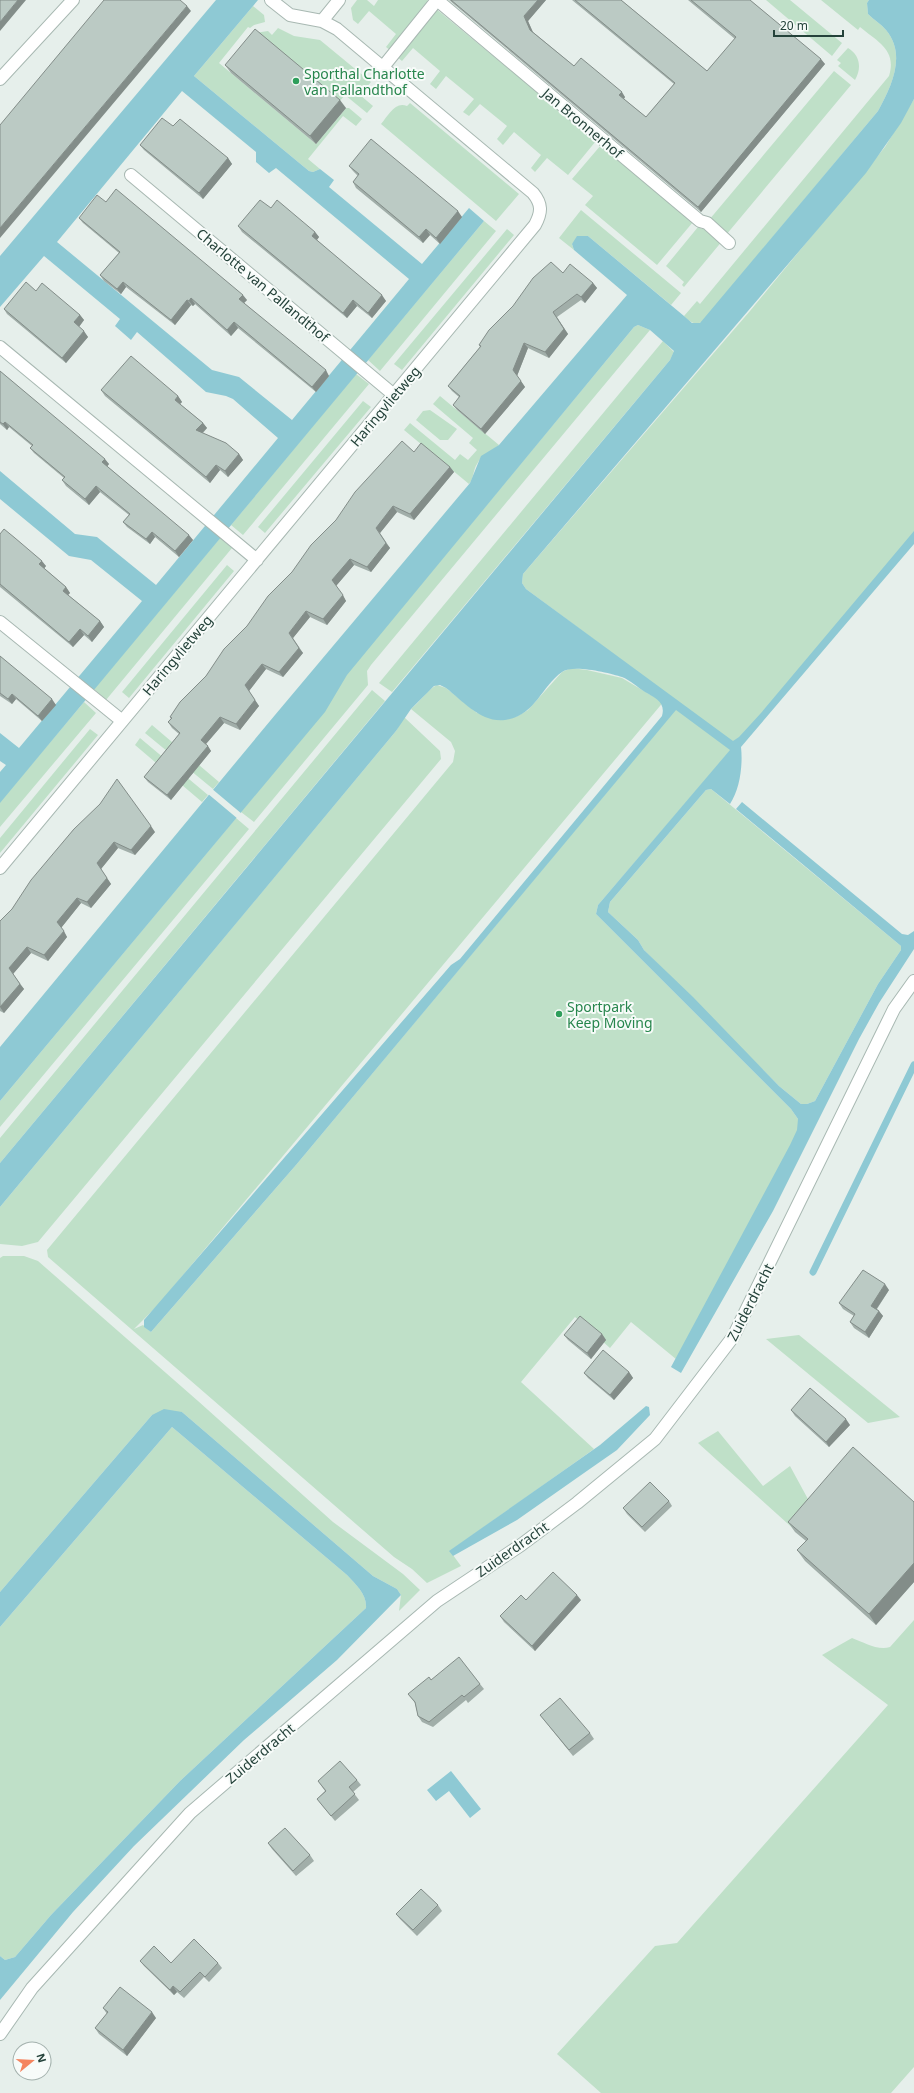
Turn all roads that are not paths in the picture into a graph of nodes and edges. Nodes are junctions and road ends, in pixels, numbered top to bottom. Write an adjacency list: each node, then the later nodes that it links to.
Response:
1 (73, 0): 6 (street)
2 (271, 0): 4 (street, Haringvlietweg)
3 (339, 0): 4 (street)
4 (322, 21): 5 (street, Haringvlietweg)
5 (382, 67): 8 (street, Jan Bronnerhof); 10 (street, Haringvlietweg)
6 (0, 79)
7 (131, 175): 10 (street, Charlotte van Pallandthof)
8 (730, 243)
9 (0, 348): 11 (street)
10 (394, 395): 11 (street, Haringvlietweg)
11 (257, 560): 13 (street, Haringvlietweg)
12 (0, 622): 13 (street)
13 (122, 720): 14 (street, Haringvlietweg)
14 (0, 868)
15 (914, 981): 16 (street, Zuiderdracht)
16 (0, 2034)

